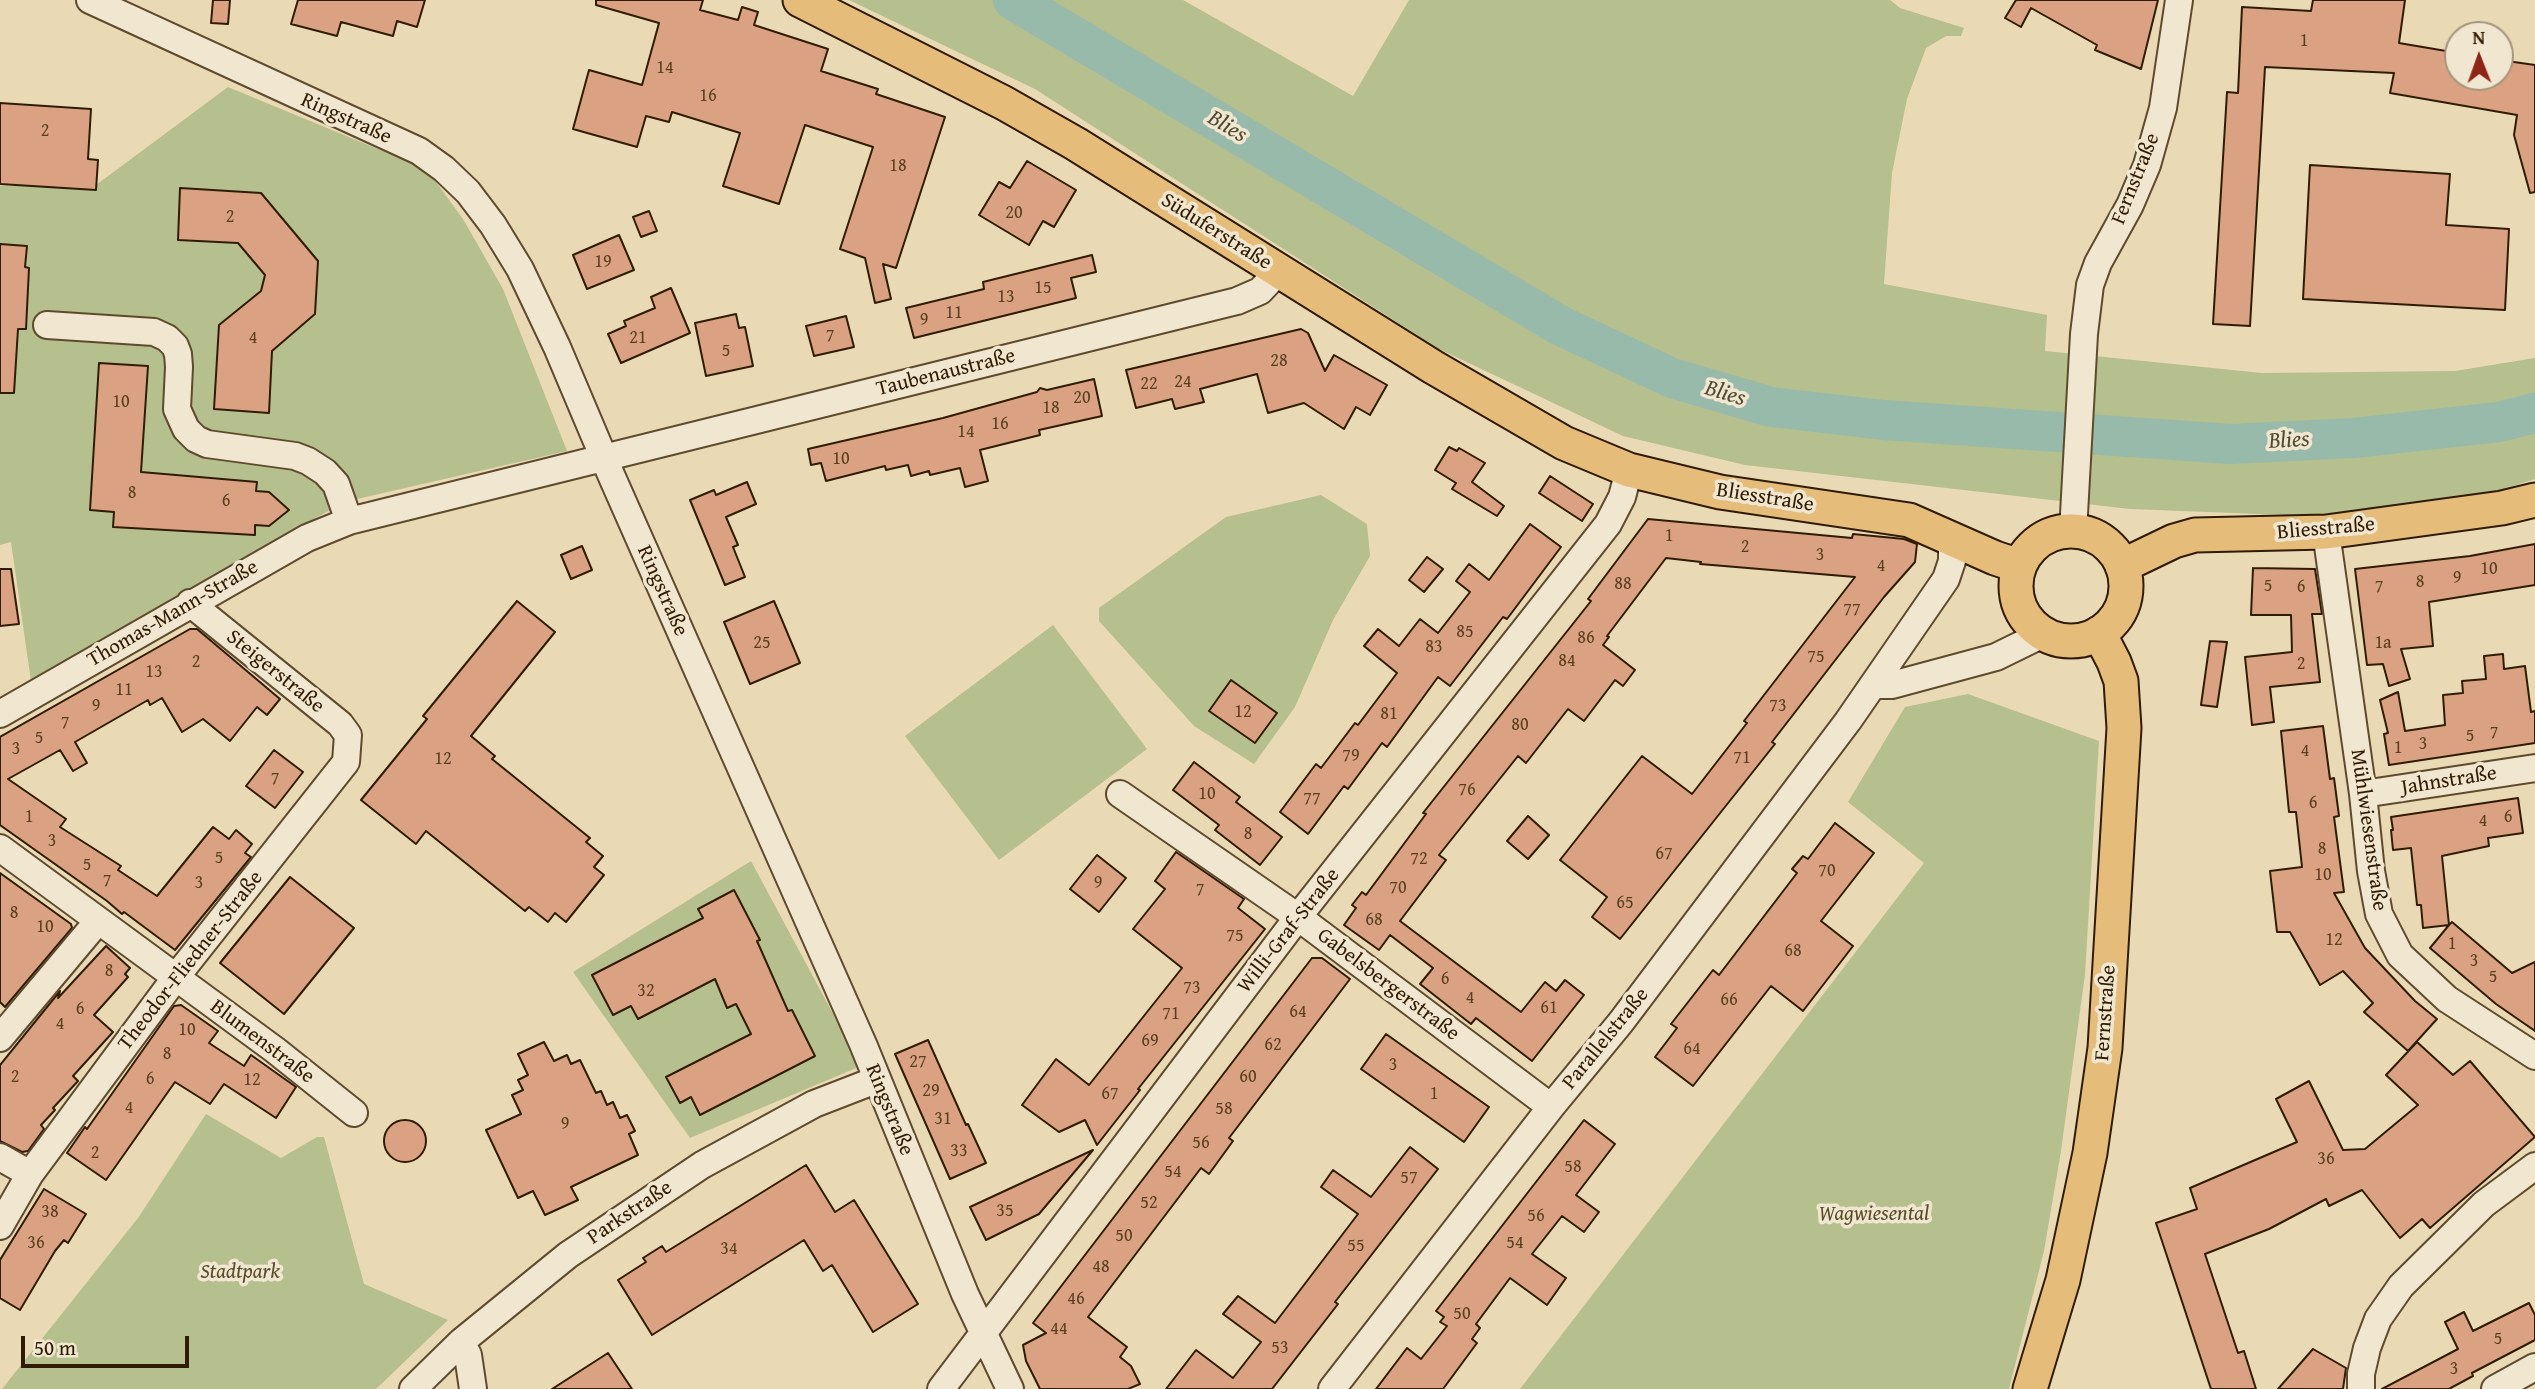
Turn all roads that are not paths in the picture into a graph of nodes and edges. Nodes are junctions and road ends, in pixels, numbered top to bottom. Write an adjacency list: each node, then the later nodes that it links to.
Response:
1 (90, 0): 6 (street, Ringstraße)
2 (800, 0): 4 (main road, Süduferstraße)
3 (2179, 0): 10 (street, Fernstraße)
4 (1279, 271): 6 (street, Taubenaustraße); 7 (main road, Süduferstraße)
5 (47, 325): 9 (street)
6 (604, 458): 9 (street, Thomas-Mann-Straße); 30 (street, Ringstraße)
7 (1629, 470): 12 (main road, Bliesstraße); 25 (street, Willi-Graf-Straße)
8 (2535, 500): 11 (main road, Bliesstraße)
9 (349, 521): 15 (street, Thomas-Mann-Straße)
10 (2073, 532): 13 (main road); 14 (main road)
11 (2326, 533): 14 (main road, Bliesstraße); 23 (street, Mühlwiesenstraße)
12 (1952, 537): 13 (main road, Bliesstraße); 18 (street, Parallelstraße)
13 (2019, 566): 17 (main road)
14 (2122, 566): 16 (main road)
15 (190, 603): 19 (street, Thomas-Mann-Straße); 20 (street, Steigerstraße)
16 (2099, 633): 17 (main road); 45 (main road, Fernstraße)
17 (2043, 634): 18 (street)
18 (1874, 685): 31 (street, Parallelstraße)
19 (0, 714)
20 (348, 748): 27 (street, Theodor-Fliedner-Straße)
21 (2535, 768): 23 (street, Jahnstraße)
22 (1120, 794): 25 (street, Gabelsbergerstraße)
23 (2362, 794): 29 (street, Mühlwiesenstraße)
24 (0, 848): 26 (street, Blumenstraße)
25 (1298, 917): 31 (street, Gabelsbergerstraße); 37 (street, Willi-Graf-Straße)
26 (98, 921): 27 (street, Blumenstraße); 28 (street)
27 (176, 977): 32 (street, Blumenstraße); 35 (street, Theodor-Fliedner-Straße)
28 (0, 1038)
29 (2535, 1056)
30 (876, 1080): 37 (street, Ringstraße); 38 (street, Parkstraße)
31 (1551, 1107): 44 (street, Parallelstraße)
32 (354, 1113)
33 (0, 1157): 35 (street)
34 (2535, 1166): 46 (street)
35 (30, 1174): 36 (street, Theodor-Fliedner-Straße)
36 (0, 1226)
37 (983, 1332): 42 (street, Willi-Graf-Straße); 43 (street, Ringstraße)
38 (461, 1342): 40 (street, Parkstraße); 41 (street)
39 (2535, 1367): 47 (street)
40 (413, 1389)
41 (474, 1389)
42 (941, 1389)
43 (1010, 1389)
44 (1332, 1389)
45 (2030, 1389)
46 (2361, 1389)
47 (2495, 1389)

